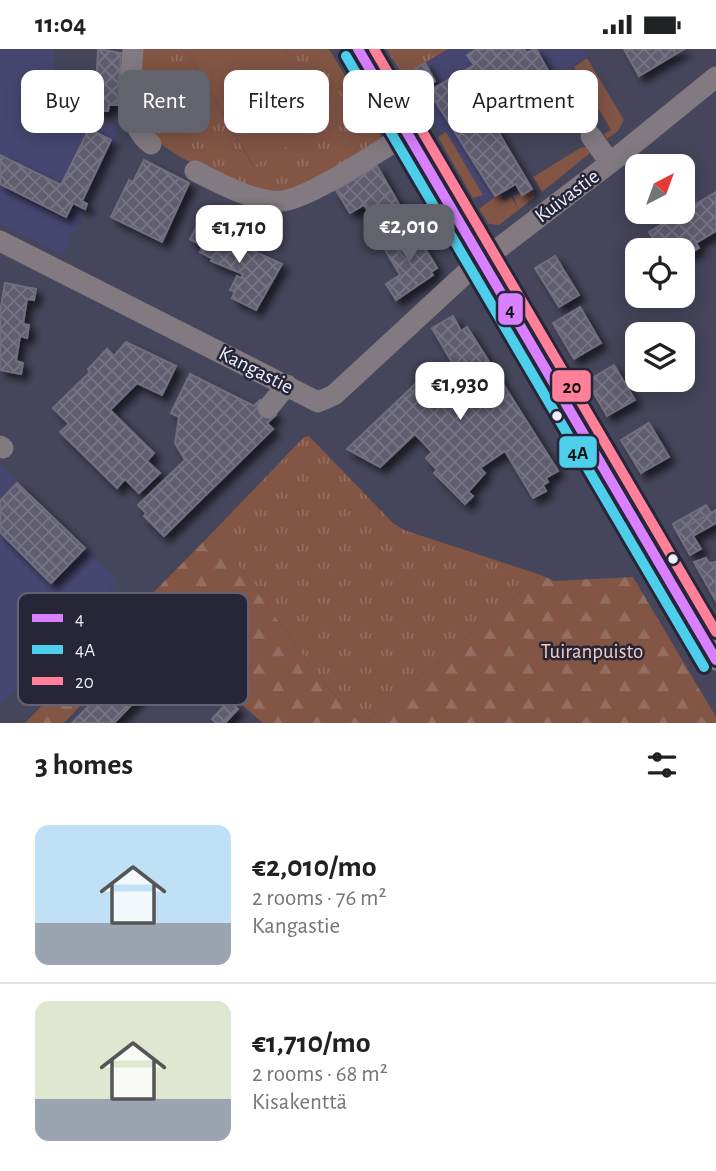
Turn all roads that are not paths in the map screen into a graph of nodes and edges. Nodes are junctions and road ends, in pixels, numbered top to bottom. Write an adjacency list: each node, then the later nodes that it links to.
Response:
1 (133, 49): 6 (street)
2 (358, 49): 4 (street)
3 (716, 77): 7 (street, Kuivastie)
4 (407, 134): 8 (street); 10 (street)
5 (591, 136): 7 (street)
6 (151, 144)
7 (610, 163): 10 (street, Kuivastie)
8 (195, 171)
9 (0, 241): 11 (street, Kangastie)
10 (482, 261): 11 (street, Kangastie); 13 (street)
11 (287, 385): 12 (street)
12 (268, 408)
13 (716, 660)

